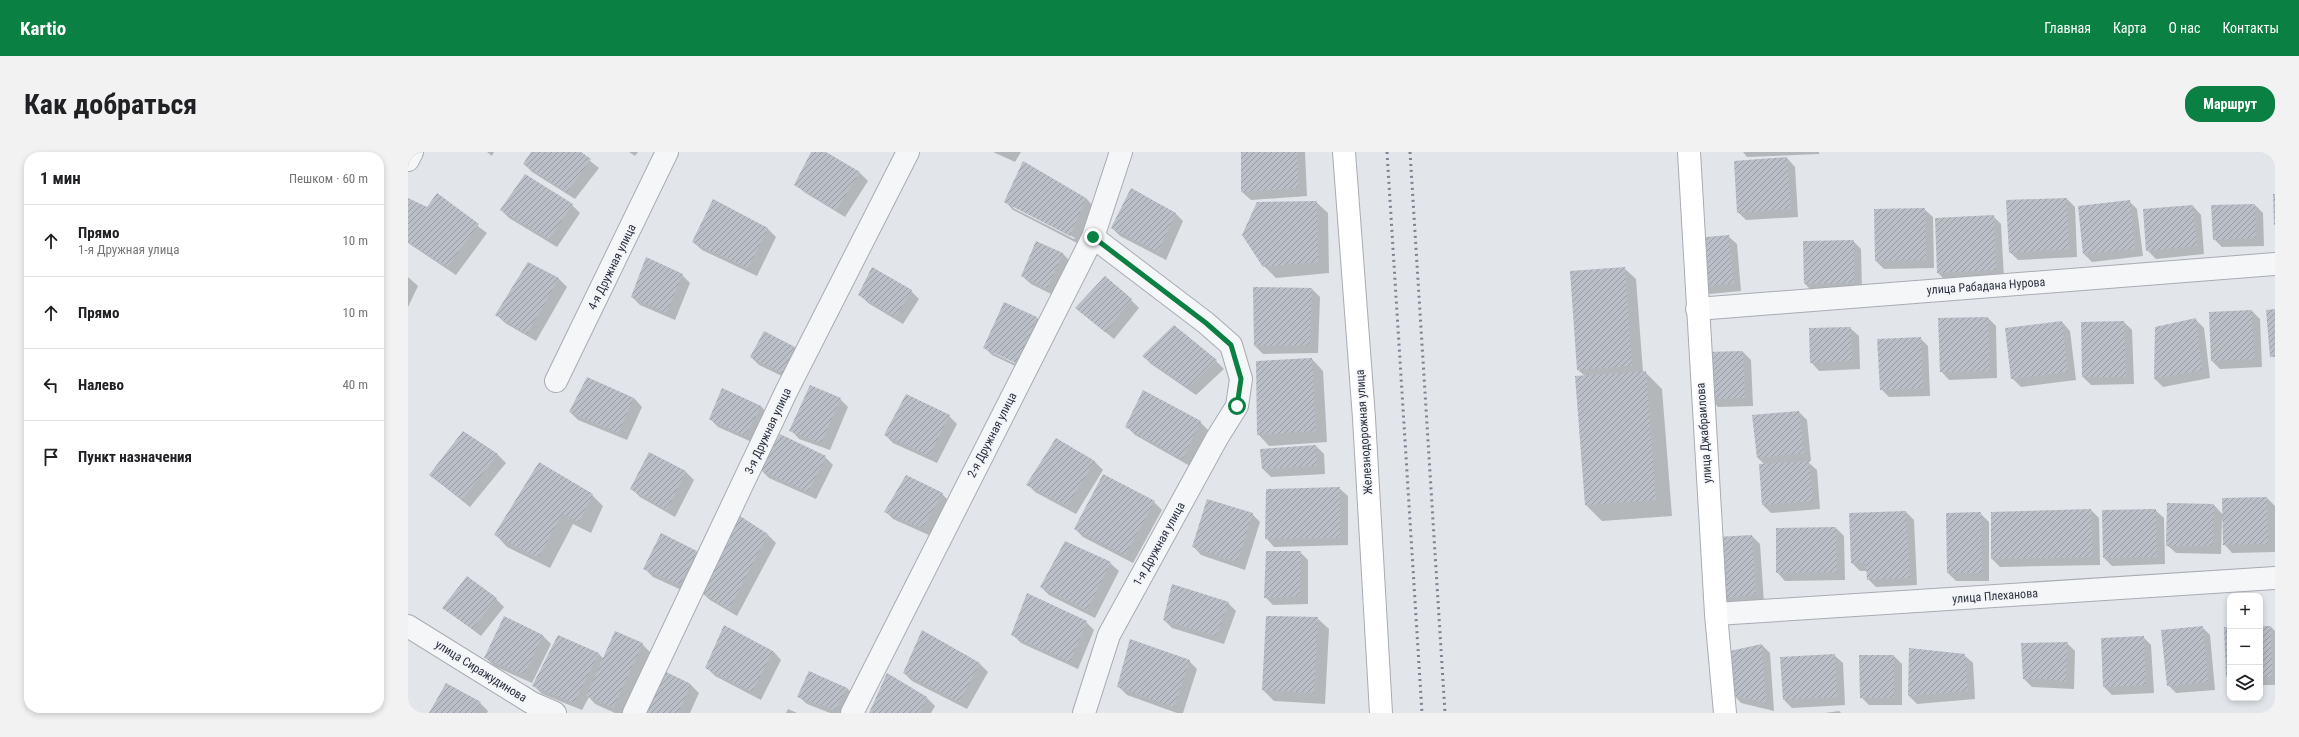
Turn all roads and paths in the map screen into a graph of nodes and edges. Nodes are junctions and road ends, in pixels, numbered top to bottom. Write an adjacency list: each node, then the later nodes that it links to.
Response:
1 (412, 152): 7 (street)
2 (667, 152): 11 (street, 4-я Дружная улица)
3 (908, 152): 16 (street, 3-я Дружная улица)
4 (1121, 152): 8 (street, 2-я Дружная улица)
5 (1344, 152): 19 (street, Железнодорожная улица)
6 (1689, 152): 10 (street, улица Джабраилова)
7 (408, 160)
8 (1093, 237): 17 (street, 2-я Дружная улица); 18 (street, 1-я Дружная улица)
9 (2275, 264): 10 (street, улица Рабадана Нурова)
10 (1697, 309): 13 (street, улица Джабраилова)
11 (556, 382)
12 (2275, 578): 13 (street, улица Плеханова)
13 (1716, 614): 20 (street, улица Джабраилова)
14 (408, 626): 15 (street, улица Сиражудинова)
15 (555, 713)
16 (634, 713)
17 (852, 713)
18 (1084, 713)
19 (1381, 713)
20 (1725, 713)

